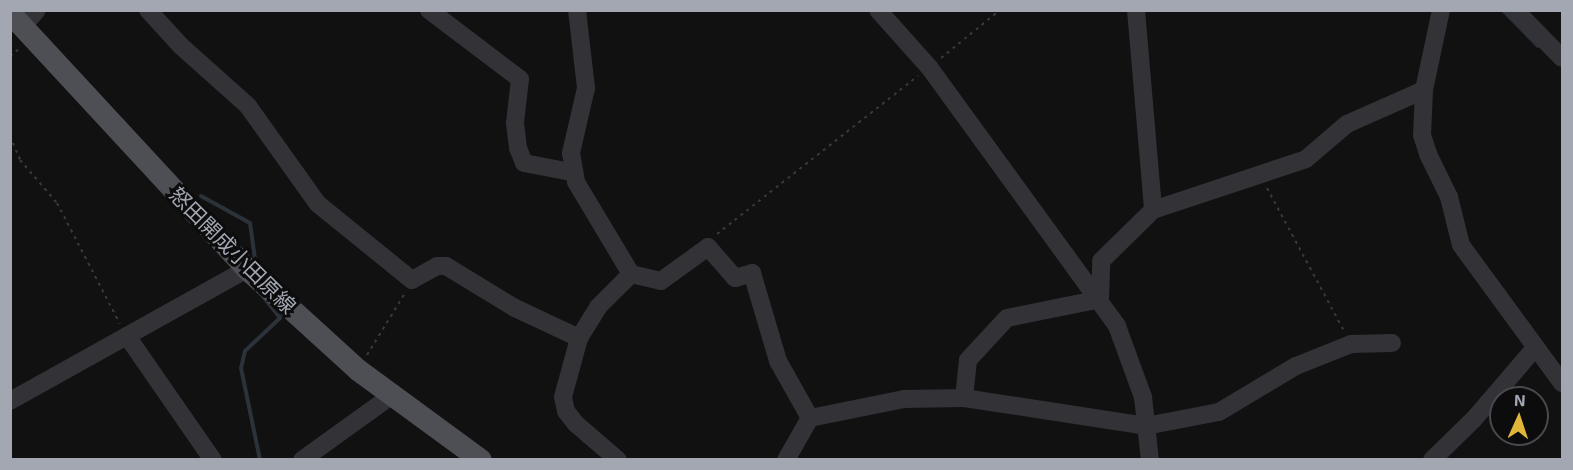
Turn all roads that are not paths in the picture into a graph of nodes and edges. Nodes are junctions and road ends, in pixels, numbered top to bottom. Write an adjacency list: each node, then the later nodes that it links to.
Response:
1 (148, 10): 17 (street)
2 (429, 10): 11 (street)
3 (577, 10): 11 (street)
4 (879, 10): 15 (street)
5 (1136, 10): 12 (street)
6 (1441, 10): 10 (street)
7 (1515, 10): 9 (street)
8 (24, 16): 14 (main road, 怒田開成小田原線)
9 (1563, 58)
10 (1424, 90): 12 (street); 19 (street)
11 (571, 172): 13 (street)
12 (1153, 210): 15 (street)
13 (631, 274): 17 (street); 24 (street)
14 (254, 276): 16 (street); 21 (main road, 怒田開成小田原線)
15 (1100, 299): 22 (street); 25 (street)
16 (127, 336): 23 (street); 26 (street)
17 (579, 338): 29 (street)
18 (1392, 343): 25 (street)
19 (1534, 349): 20 (street); 32 (street)
20 (1563, 383)
21 (391, 396): 27 (street); 28 (main road, 怒田開成小田原線)
22 (964, 398): 24 (street); 25 (street)
23 (10, 402)
24 (810, 418): 30 (street)
25 (1146, 426): 31 (street)
26 (213, 459)
27 (302, 459)
28 (481, 459)
29 (618, 459)
30 (786, 459)
31 (1150, 459)
32 (1432, 459)

